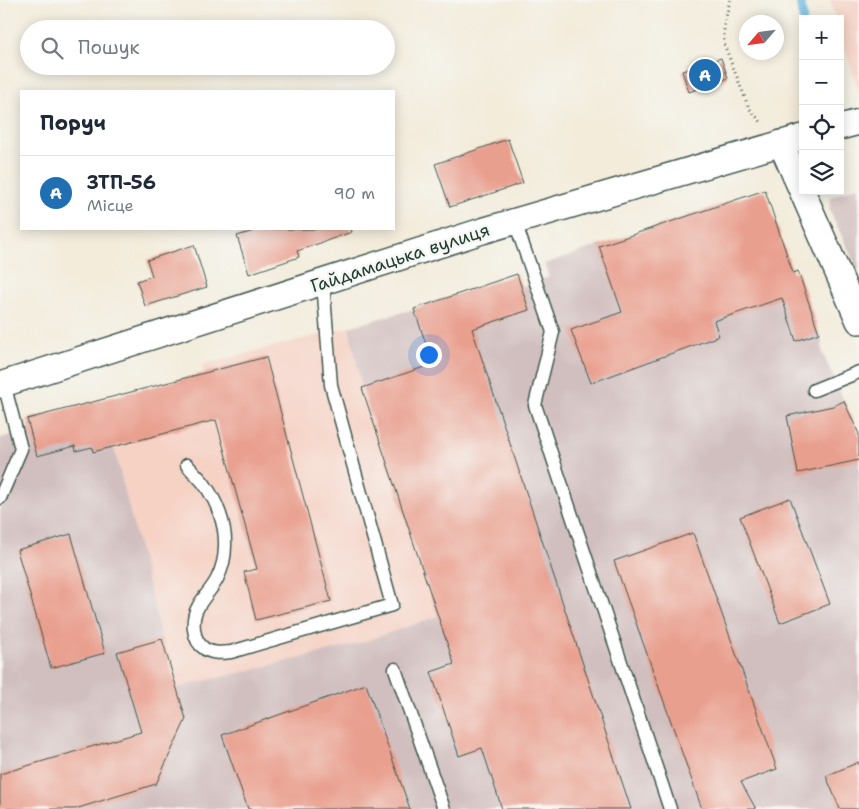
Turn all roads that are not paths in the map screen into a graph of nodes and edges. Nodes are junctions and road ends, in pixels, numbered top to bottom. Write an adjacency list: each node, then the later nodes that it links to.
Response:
1 (859, 122): 2 (street)
2 (844, 126)
3 (792, 140): 4 (street, Гайдамацька вулиця); 6 (street)
4 (515, 222): 5 (street, Гайдамацька вулиця); 14 (lane)
5 (323, 282): 8 (street, Гайдамацька вулиця); 10 (lane)
6 (859, 321)
7 (859, 372): 9 (lane)
8 (2, 384): 11 (lane)
9 (814, 390)
10 (187, 465)
11 (0, 498)
12 (395, 669): 13 (lane)
13 (444, 809)
14 (670, 809)

